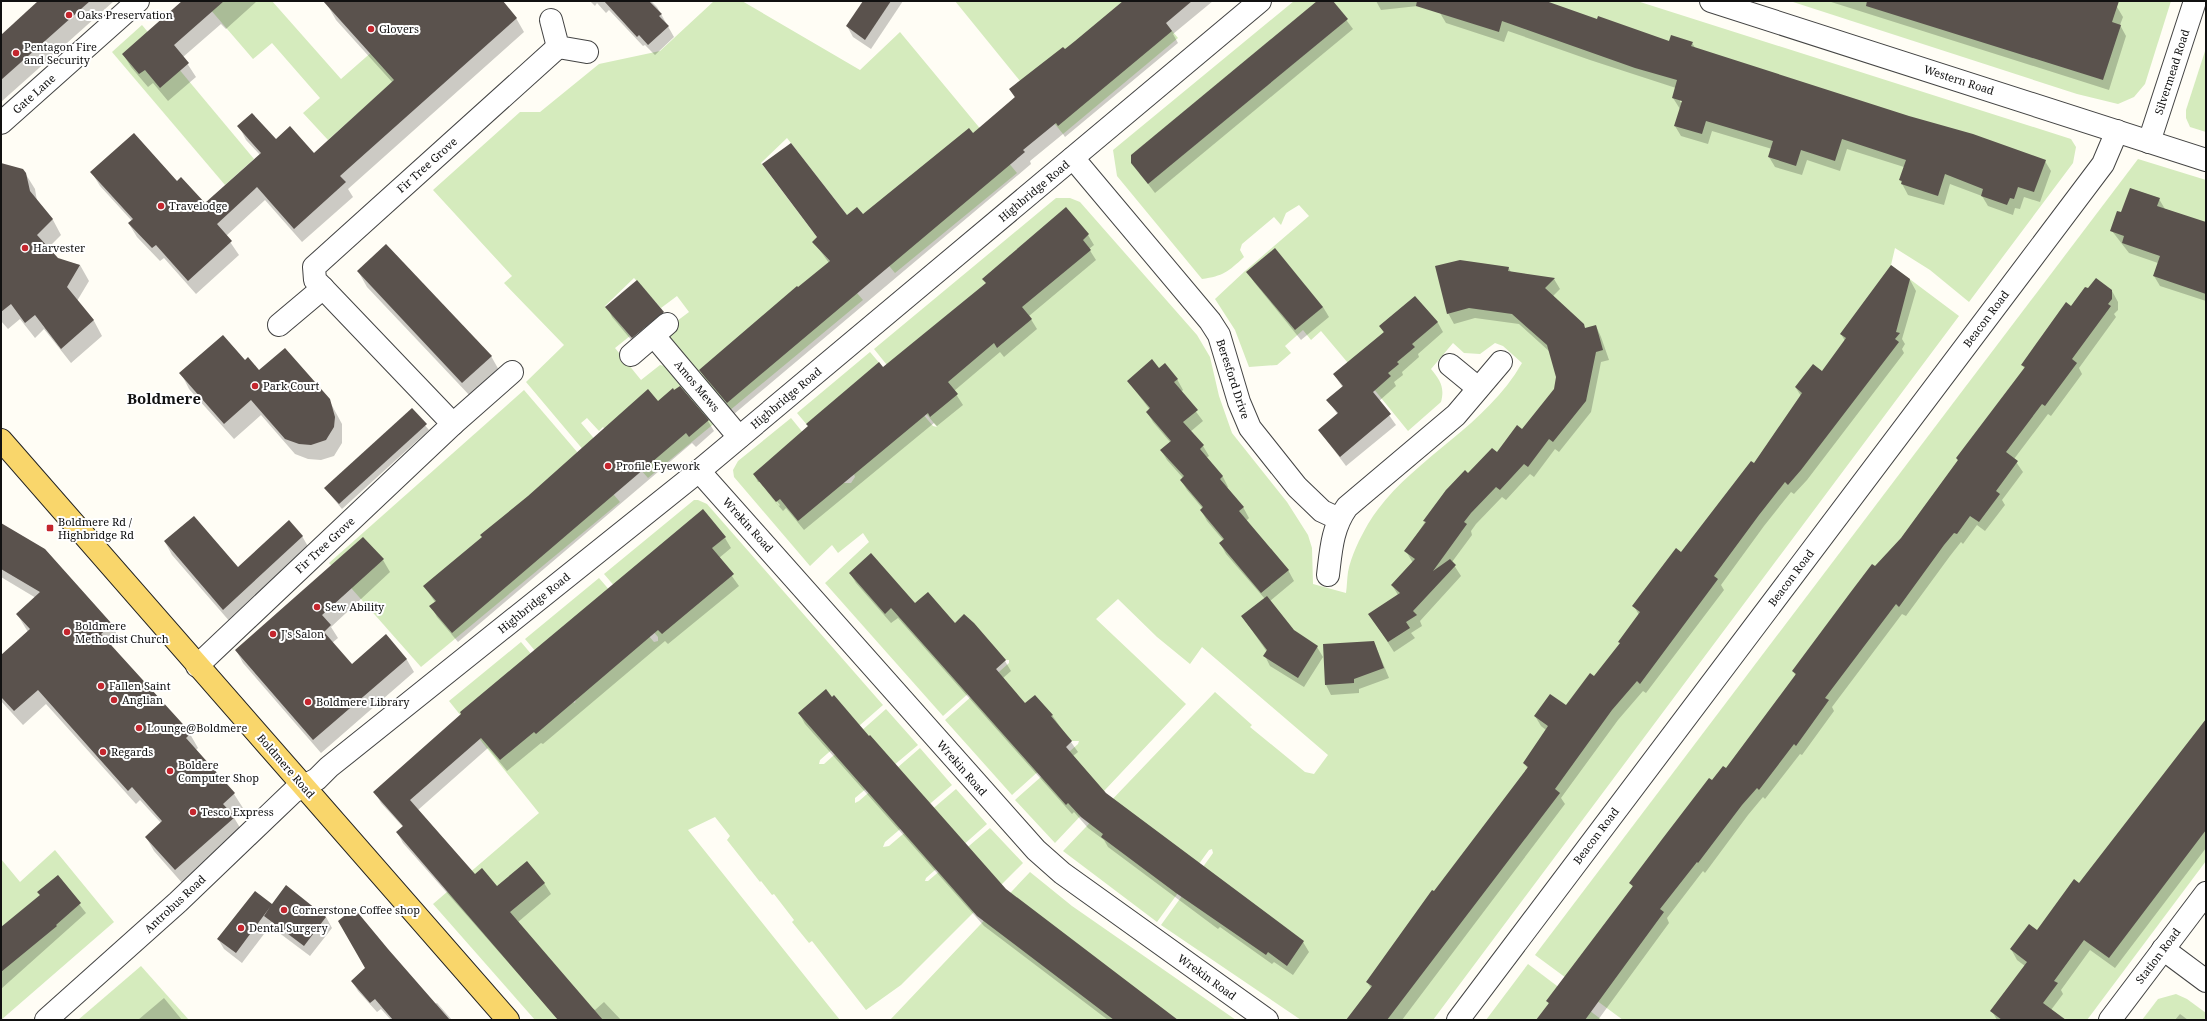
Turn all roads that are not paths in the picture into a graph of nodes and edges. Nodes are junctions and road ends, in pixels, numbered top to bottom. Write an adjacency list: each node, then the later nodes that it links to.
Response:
1 (138, 1): 8 (street, Gate Lane)
2 (1260, 1): 11 (street, Highbridge Road)
3 (1711, 1): 9 (street, Western Road)
4 (2195, 1): 10 (street, Silvermead Road)
5 (551, 20): 6 (street)
6 (558, 47): 7 (street); 13 (street, Fir Tree Grove)
7 (587, 52)
8 (1, 124)
9 (2117, 131): 10 (street, Western Road); 34 (street, Beacon Road)
10 (2149, 142): 12 (street, Western Road)
11 (1073, 158): 21 (street, Highbridge Road); 24 (street, Beresford Drive)
12 (2206, 160)
13 (323, 288): 14 (street); 20 (street, Fir Tree Grove)
14 (279, 325)
15 (631, 355): 21 (street, Amos Mews)
16 (1501, 362): 19 (street)
17 (1450, 365): 19 (street)
18 (512, 372): 20 (street, Fir Tree Grove)
19 (1478, 388): 24 (street)
20 (454, 424): 26 (street, Fir Tree Grove)
21 (739, 437): 23 (street, Highbridge Road)
22 (1, 440): 26 (main road, Boldmere Road)
23 (699, 471): 27 (street, Highbridge Road); 33 (street, Wrekin Road)
24 (1339, 519): 25 (street)
25 (1328, 575)
26 (197, 666): 27 (main road, Boldmere Road)
27 (303, 786): 31 (street, Antrobus Road); 32 (main road, Boldmere Road)
28 (2206, 893): 29 (street, Station Road)
29 (2164, 949): 30 (street); 35 (street, Station Road)
30 (2206, 981)
31 (46, 1020)
32 (508, 1020)
33 (1266, 1020)
34 (1458, 1020)
35 (2110, 1020)

